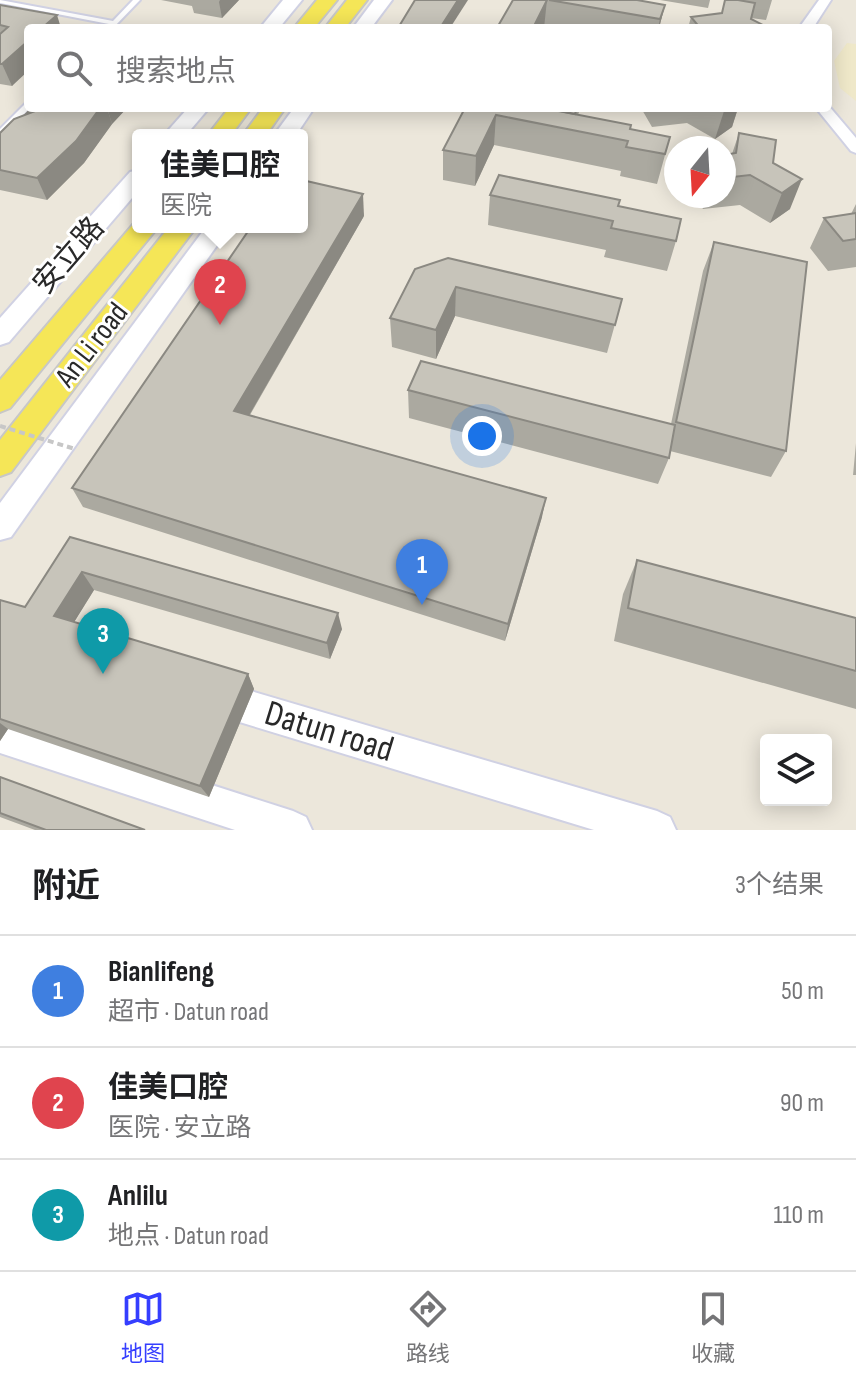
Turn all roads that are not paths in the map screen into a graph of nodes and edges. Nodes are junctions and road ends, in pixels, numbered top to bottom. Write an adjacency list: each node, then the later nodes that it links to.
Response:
1 (137, 0): 9 (lane)
2 (293, 0): 10 (street)
3 (327, 0): 11 (main road)
4 (357, 0): 12 (main road)
5 (383, 0): 13 (street)
6 (825, 0): 14 (street)
7 (0, 1): 8 (lane)
8 (102, 24)
9 (113, 24)
10 (272, 24)
11 (307, 24)
12 (338, 24)
13 (365, 24)
14 (809, 24)
15 (24, 110): 25 (lane)
16 (195, 112): 21 (street)
17 (237, 112): 22 (main road)
18 (271, 112): 23 (main road)
19 (301, 112): 24 (street)
20 (826, 112): 26 (street)
21 (180, 129)
22 (224, 129)
23 (258, 129)
24 (289, 129)
25 (0, 133)
26 (856, 148)
27 (132, 184): 31 (street, 安立路)
28 (140, 233): 32 (main road, An Li road)
29 (178, 233): 33 (main road, An Li road)
30 (214, 233): 34 (street)
31 (0, 335)
32 (0, 400)
33 (0, 463)
34 (0, 527)
35 (181, 688): 38 (street, Datun road)
36 (0, 735): 37 (street)
37 (293, 830)
38 (657, 830)

